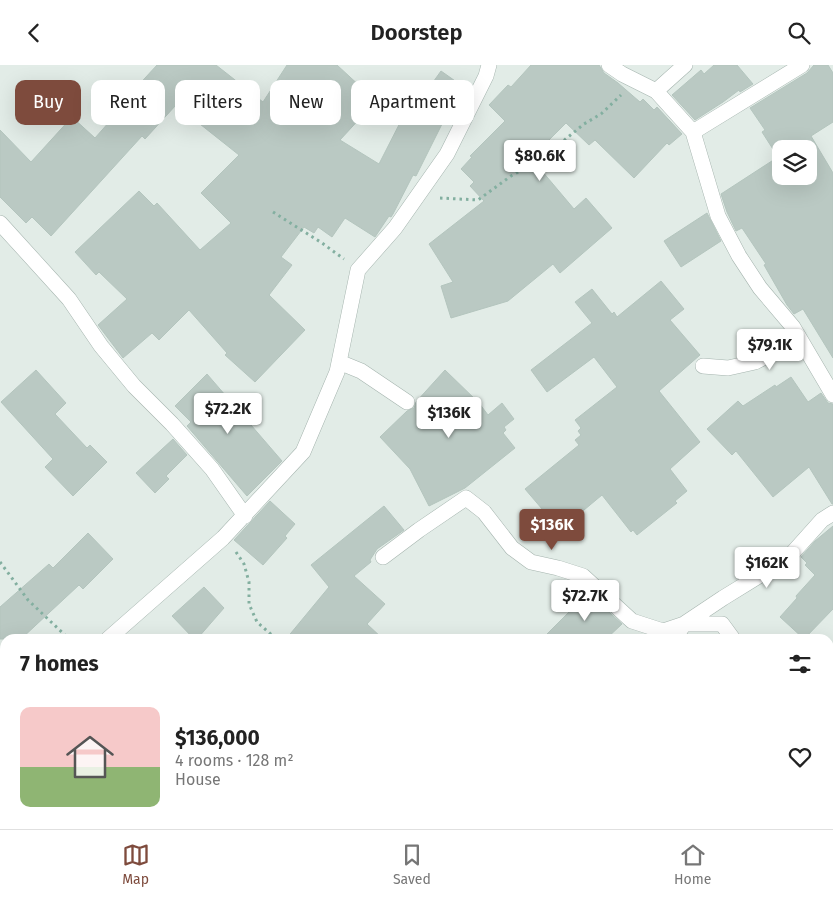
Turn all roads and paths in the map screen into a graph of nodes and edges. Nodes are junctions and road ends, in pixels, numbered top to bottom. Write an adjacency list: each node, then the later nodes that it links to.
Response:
1 (489, 65): 8 (street)
2 (609, 65): 5 (street)
3 (685, 65): 6 (street)
4 (802, 65): 7 (street)
5 (638, 83): 6 (street); 8 (path)
6 (656, 91): 7 (street)
7 (694, 132): 12 (street)
8 (414, 201): 11 (street)
9 (273, 211): 11 (path)
10 (0, 223): 18 (street)
11 (358, 270): 13 (street)
12 (800, 339): 14 (street); 15 (street)
13 (339, 362): 16 (street); 18 (street)
14 (703, 366)
15 (833, 395)
16 (407, 402)
17 (833, 513): 22 (street)
18 (245, 516): 19 (street)
19 (223, 538): 24 (street); 25 (path)
20 (383, 557): 22 (street)
21 (0, 562): 23 (path)
22 (684, 624): 26 (street); 27 (street)
23 (64, 634)
24 (114, 634)
25 (271, 634)
26 (679, 634)
27 (729, 634)

